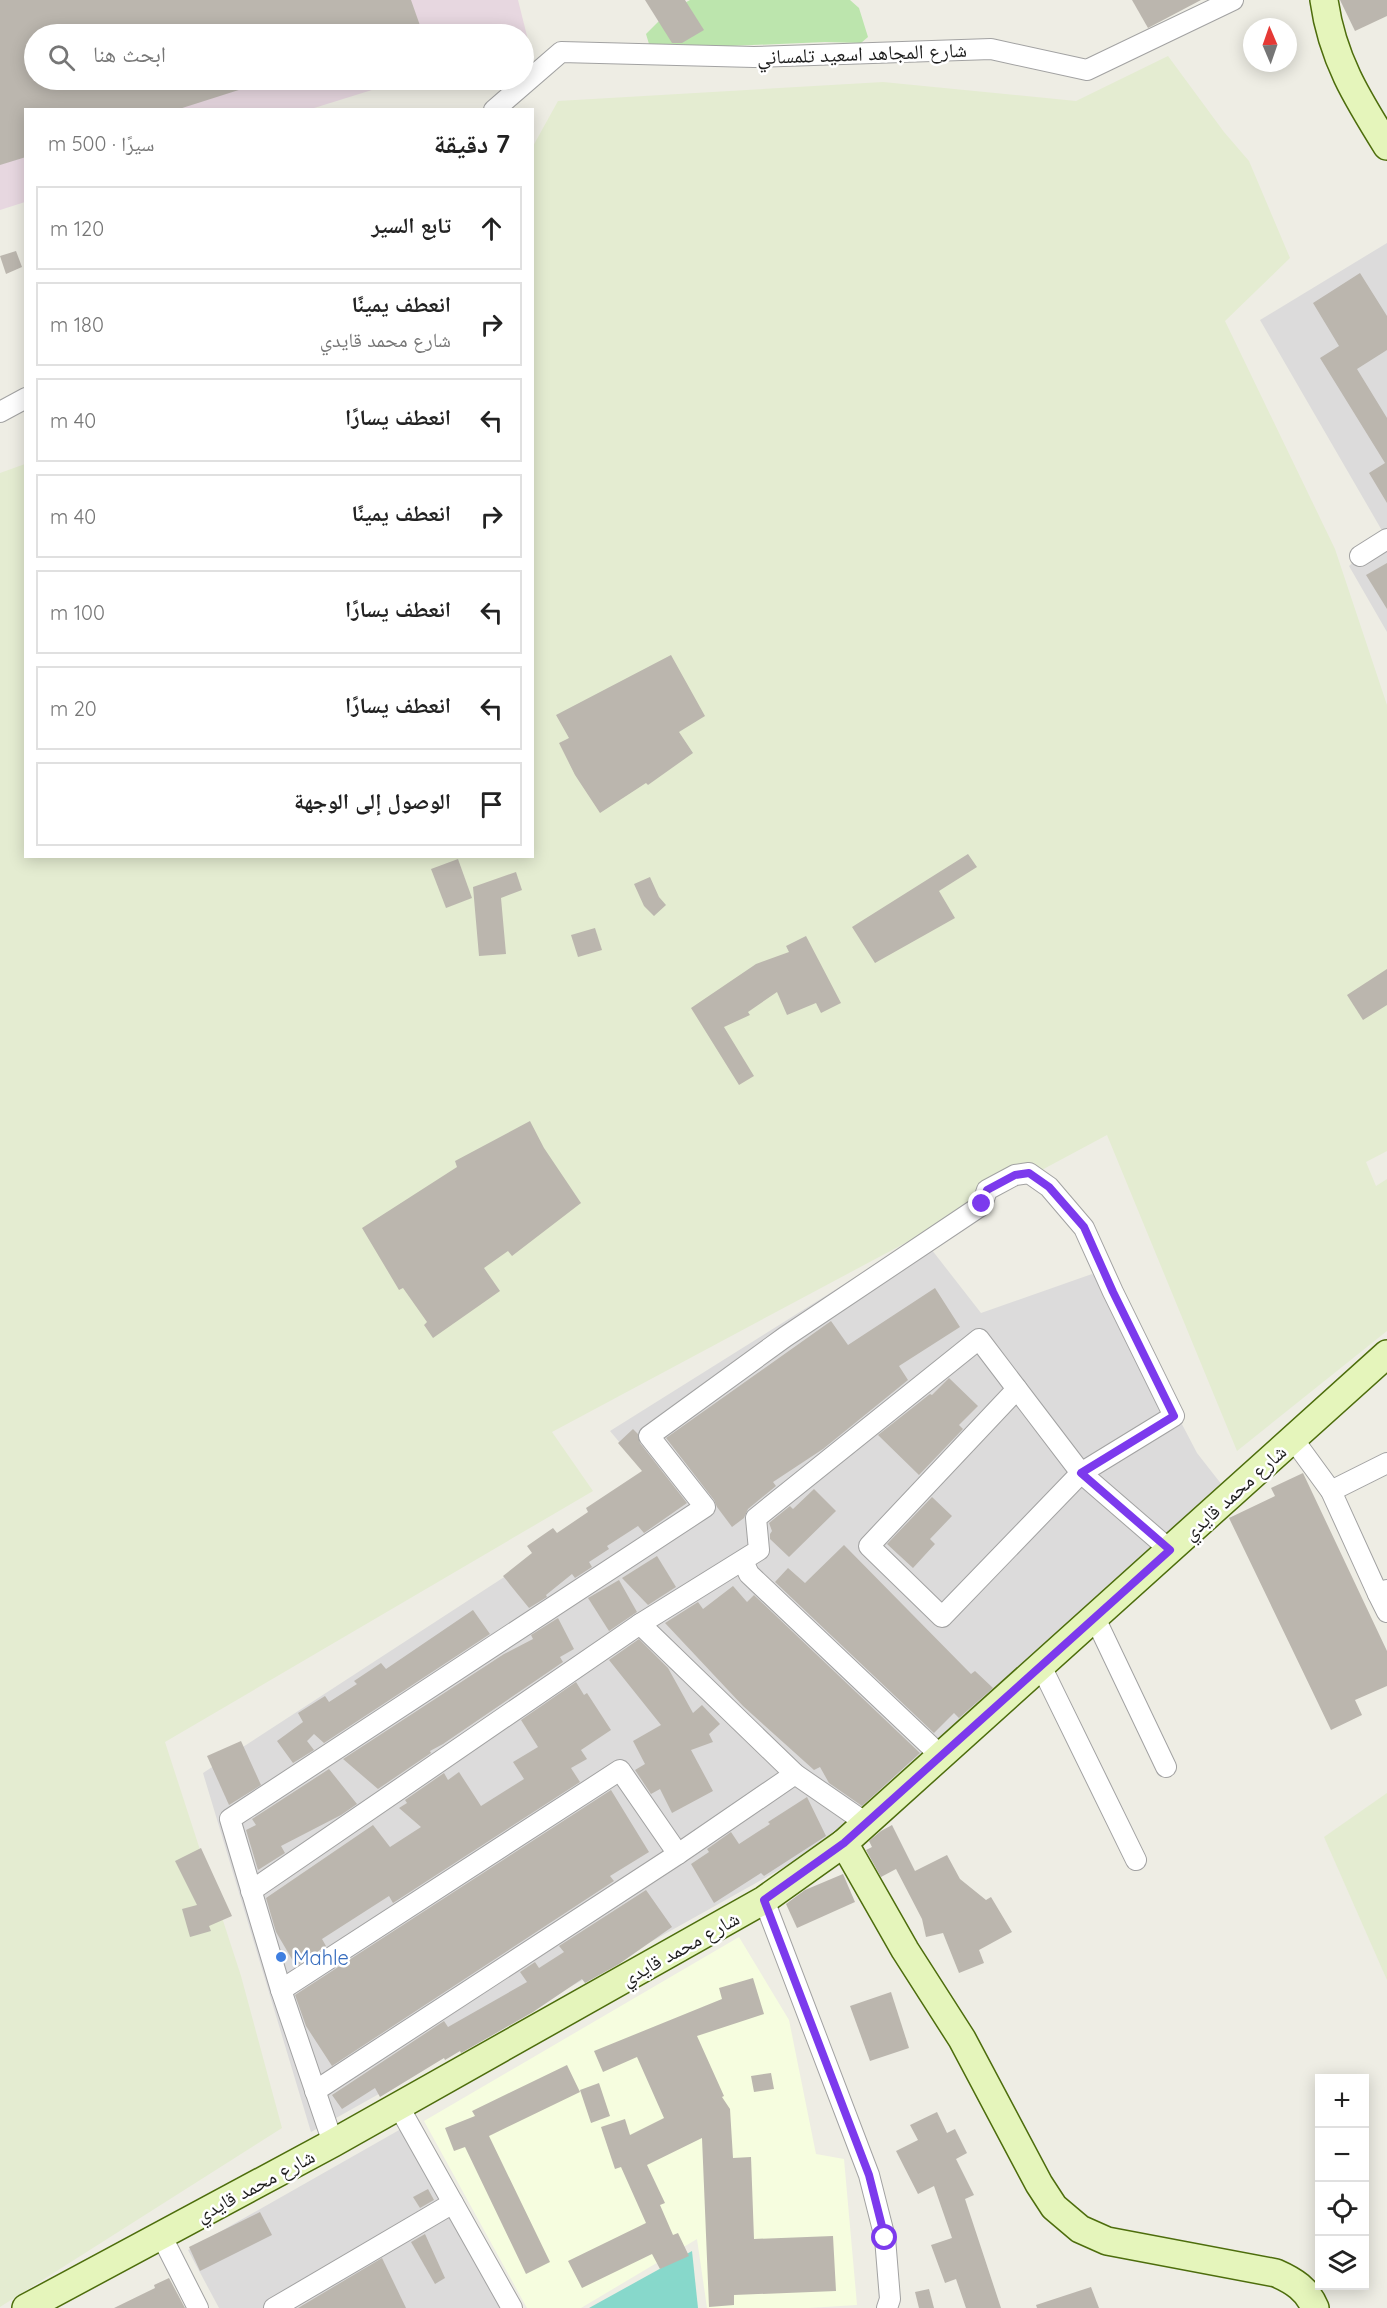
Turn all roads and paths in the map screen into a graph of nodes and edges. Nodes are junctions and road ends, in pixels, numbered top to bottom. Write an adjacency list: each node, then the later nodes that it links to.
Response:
1 (1233, 0): 3 (street, شارع المجاهد اسعيد تلمساني)
2 (1324, 0): 7 (main road)
3 (1209, 5): 4 (street, شارع المجاهد اسعيد تلمساني)
4 (534, 75)
5 (517, 90): 6 (street, شارع المجاهد اسعيد تلمساني)
6 (496, 108)
7 (1387, 146)
8 (24, 399): 9 (street)
9 (0, 412)
10 (1387, 539): 11 (street)
11 (1360, 556)
12 (1387, 1354): 14 (main road, شارع محمد قايدي)
13 (1017, 1389): 16 (street); 16 (street); 19 (street)
14 (1293, 1439): 17 (street); 18 (main road, شارع محمد قايدي)
15 (1387, 1463): 17 (street)
16 (1081, 1473): 18 (street); 32 (street)
17 (1331, 1491): 20 (street)
18 (1170, 1550): 22 (main road, شارع محمد قايدي)
19 (743, 1561): 23 (street); 25 (street)
20 (1383, 1592): 21 (street)
21 (1387, 1612)
22 (1095, 1618): 24 (main road, شارع محمد قايدي); 26 (street)
23 (640, 1624): 27 (street); 32 (street)
24 (1041, 1666): 25 (main road, شارع محمد قايدي); 31 (street)
25 (941, 1756): 28 (main road, شارع محمد قايدي)
26 (1166, 1767)
27 (795, 1774): 28 (street); 30 (street)
28 (866, 1823): 29 (main road, شارع محمد قايدي)
29 (844, 1843): 33 (main road, شارع محمد قايدي); 40 (main road)
30 (678, 1854): 34 (street); 35 (street)
31 (1136, 1860)
32 (251, 1891): 34 (street)
33 (764, 1900): 36 (main road, شارع محمد قايدي); 45 (street)
34 (281, 1990): 35 (street)
35 (315, 2091): 37 (street)
36 (399, 2106): 37 (main road, شارع محمد قايدي); 38 (street)
37 (333, 2144): 39 (main road, شارع محمد قايدي)
38 (453, 2203): 43 (street); 44 (street)
39 (161, 2235): 41 (main road, شارع محمد قايدي); 42 (street)
40 (1316, 2304)
41 (26, 2308)
42 (198, 2308)
43 (274, 2308)
44 (512, 2308)
45 (887, 2308)

